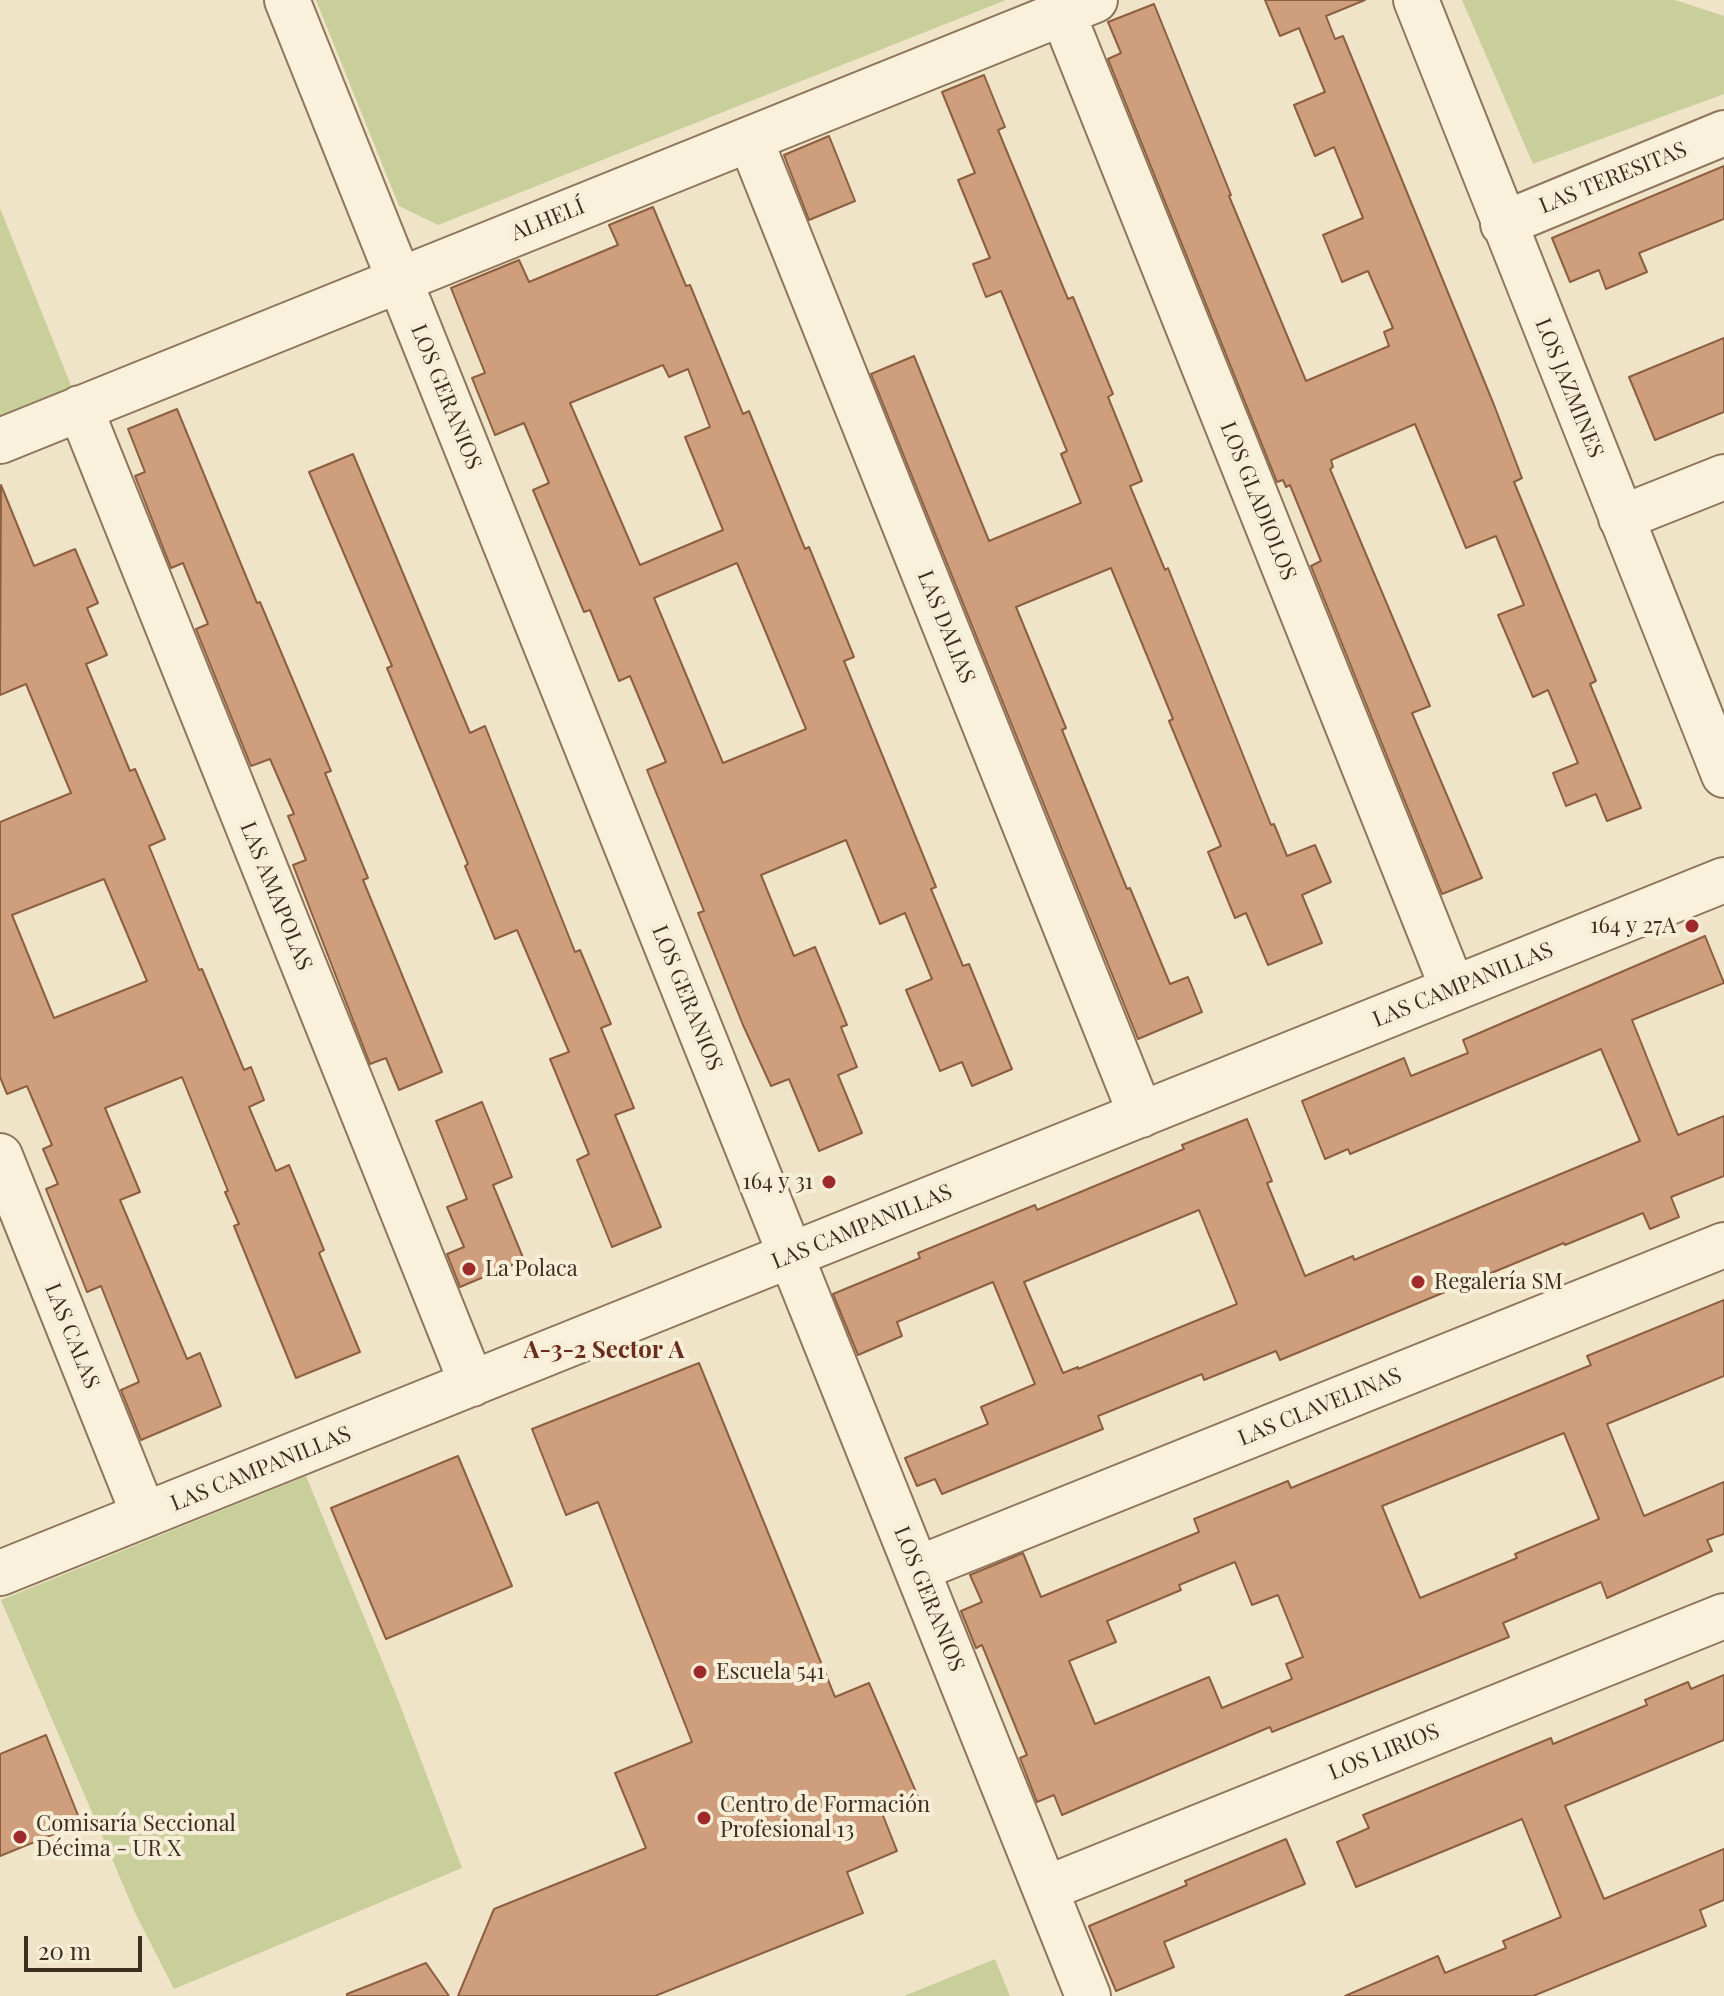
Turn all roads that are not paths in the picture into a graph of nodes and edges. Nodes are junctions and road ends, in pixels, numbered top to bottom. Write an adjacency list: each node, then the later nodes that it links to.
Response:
1 (287, 0): 7 (street, LOS GERANIOS)
2 (1416, 0): 6 (street, LOS JAZMINES)
3 (1079, 7): 5 (street, ALHELÍ); 14 (street, LOS GLADIOLOS)
4 (1724, 133): 6 (street, LAS TERESITAS)
5 (750, 139): 7 (street, ALHELÍ); 15 (street, LAS DALIAS)
6 (1503, 224): 11 (street, LOS JAZMINES)
7 (399, 280): 8 (street, ALHELÍ); 18 (street, LOS GERANIOS)
8 (80, 408): 9 (street, ALHELÍ); 19 (street, LAS AMAPOLAS)
9 (0, 441)
10 (1724, 477): 11 (street)
11 (1621, 518): 12 (street, LOS JAZMINES)
12 (1724, 775)
13 (1724, 880): 14 (street, LAS CAMPANILLAS)
14 (1453, 989): 15 (street, LAS CAMPANILLAS)
15 (1141, 1115): 18 (street, LAS CAMPANILLAS)
16 (0, 1156): 20 (street, LAS CALAS)
17 (1724, 1245): 21 (street, LAS CLAVELINAS)
18 (791, 1256): 19 (street, LAS CAMPANILLAS); 21 (street, LOS GERANIOS)
19 (472, 1384): 20 (street, LAS CAMPANILLAS)
20 (144, 1515): 22 (street, LAS CAMPANILLAS)
21 (917, 1569): 24 (street, LOS GERANIOS)
22 (0, 1573)
23 (1724, 1616): 24 (street, LOS LIRIOS)
24 (1045, 1889): 25 (street, LOS GERANIOS)
25 (1088, 1996)

